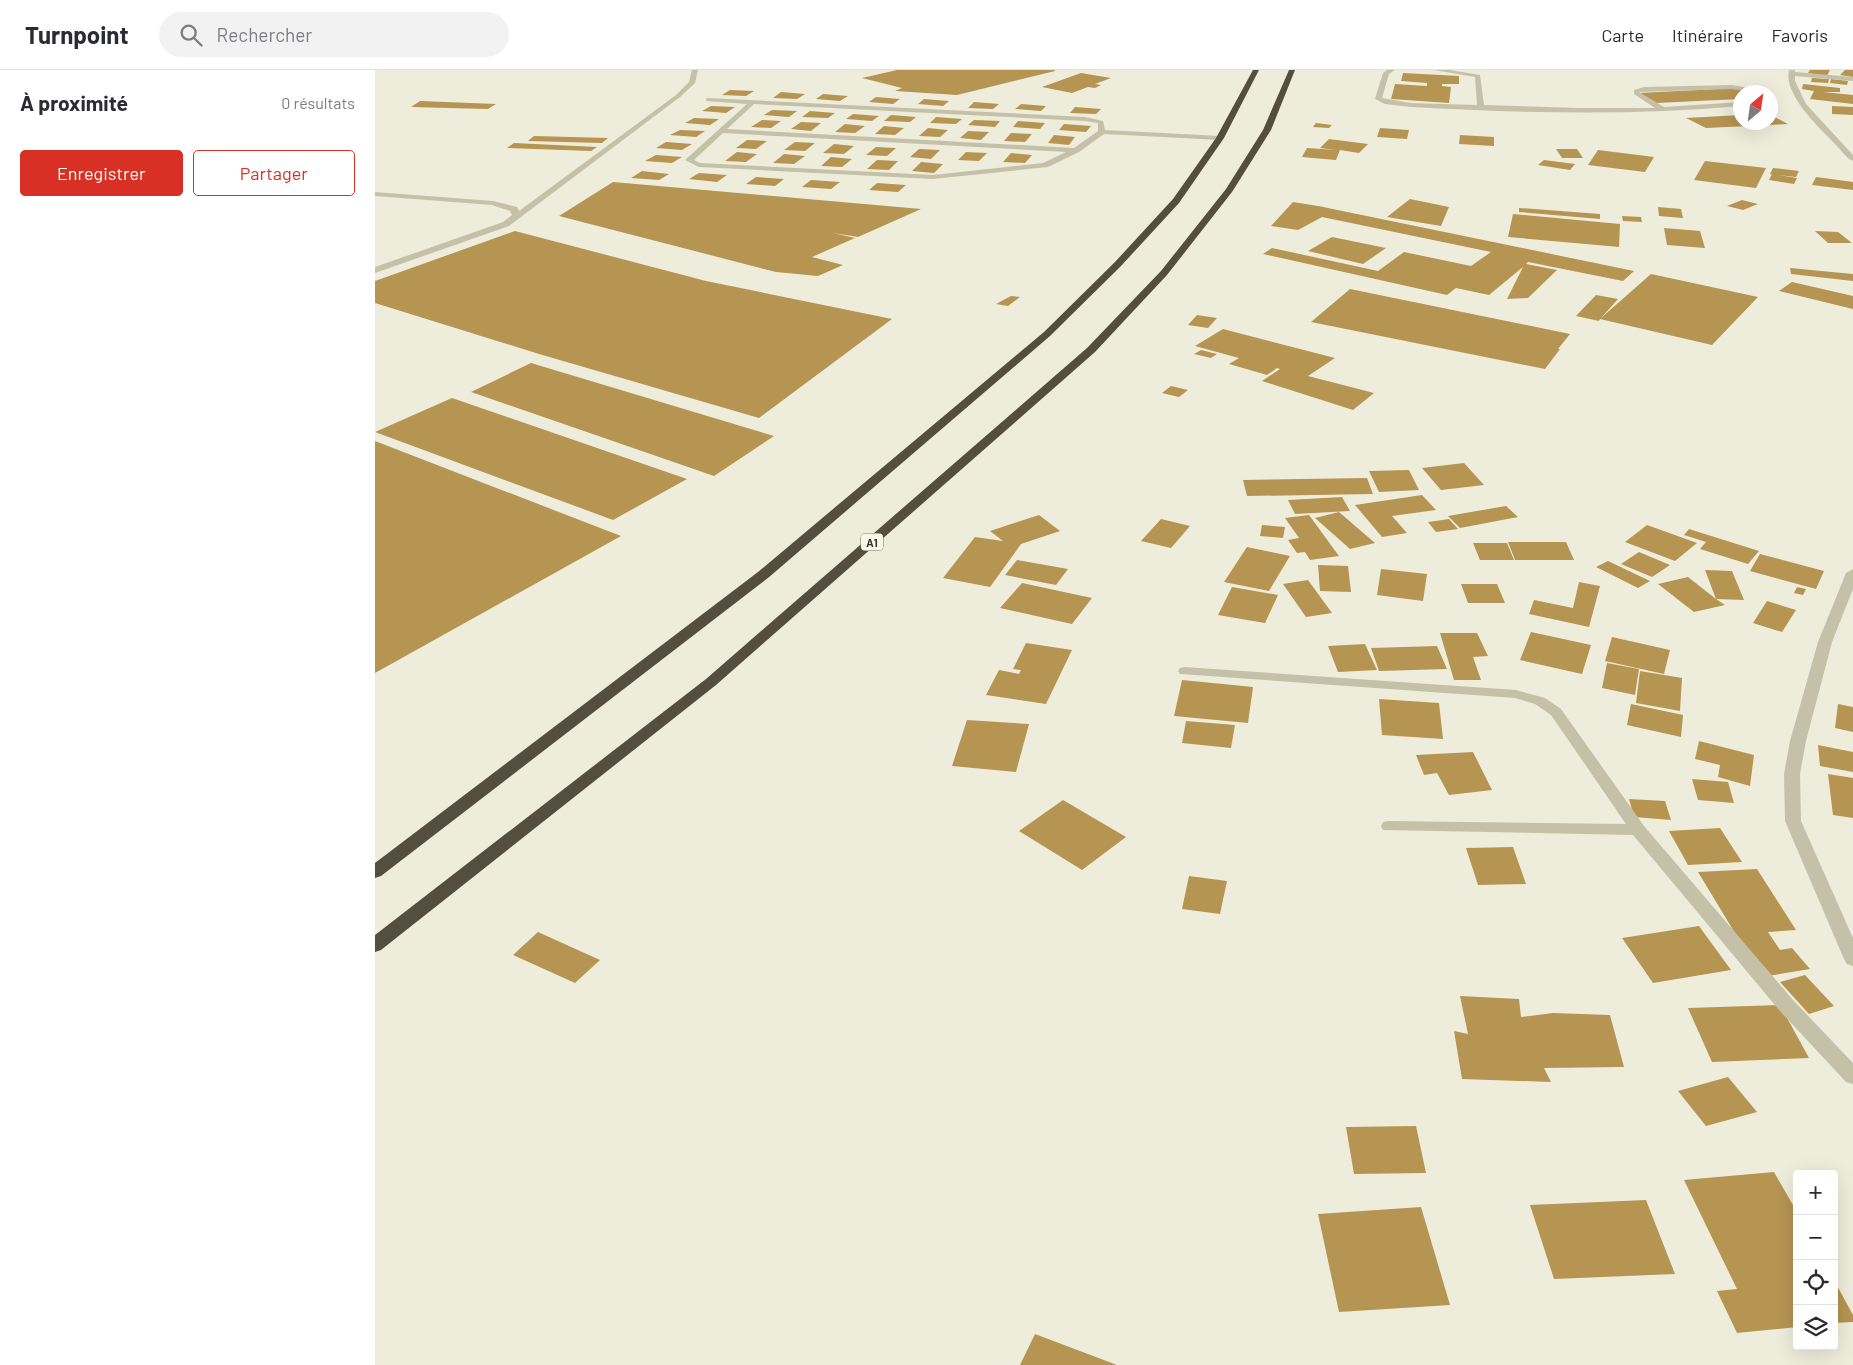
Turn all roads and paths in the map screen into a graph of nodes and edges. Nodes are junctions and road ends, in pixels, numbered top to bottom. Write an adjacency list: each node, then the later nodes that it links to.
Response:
1 (695, 70): 20 (street)
2 (1256, 70): 16 (highway)
3 (1292, 70): 27 (highway, A1)
4 (1392, 70): 12 (street)
5 (1437, 70): 12 (street)
6 (1791, 72): 7 (street); 18 (street)
7 (1853, 79)
8 (1733, 87): 13 (street)
9 (708, 100): 10 (street)
10 (753, 102): 14 (street); 15 (street)
11 (1733, 105): 13 (street)
12 (1481, 107): 13 (street)
13 (1662, 109)
14 (721, 131): 17 (street); 17 (street)
15 (1102, 132): 16 (street); 17 (street)
16 (1220, 138): 26 (highway)
17 (1076, 150)
18 (1853, 158)
19 (375, 194): 20 (street)
20 (506, 224): 21 (street)
21 (375, 270)
22 (1853, 573): 28 (street)
23 (1185, 671): 25 (street)
24 (1389, 826): 25 (street)
25 (1638, 830): 29 (street)
26 (375, 872)
27 (375, 945)
28 (1853, 958)
29 (1853, 1076)

